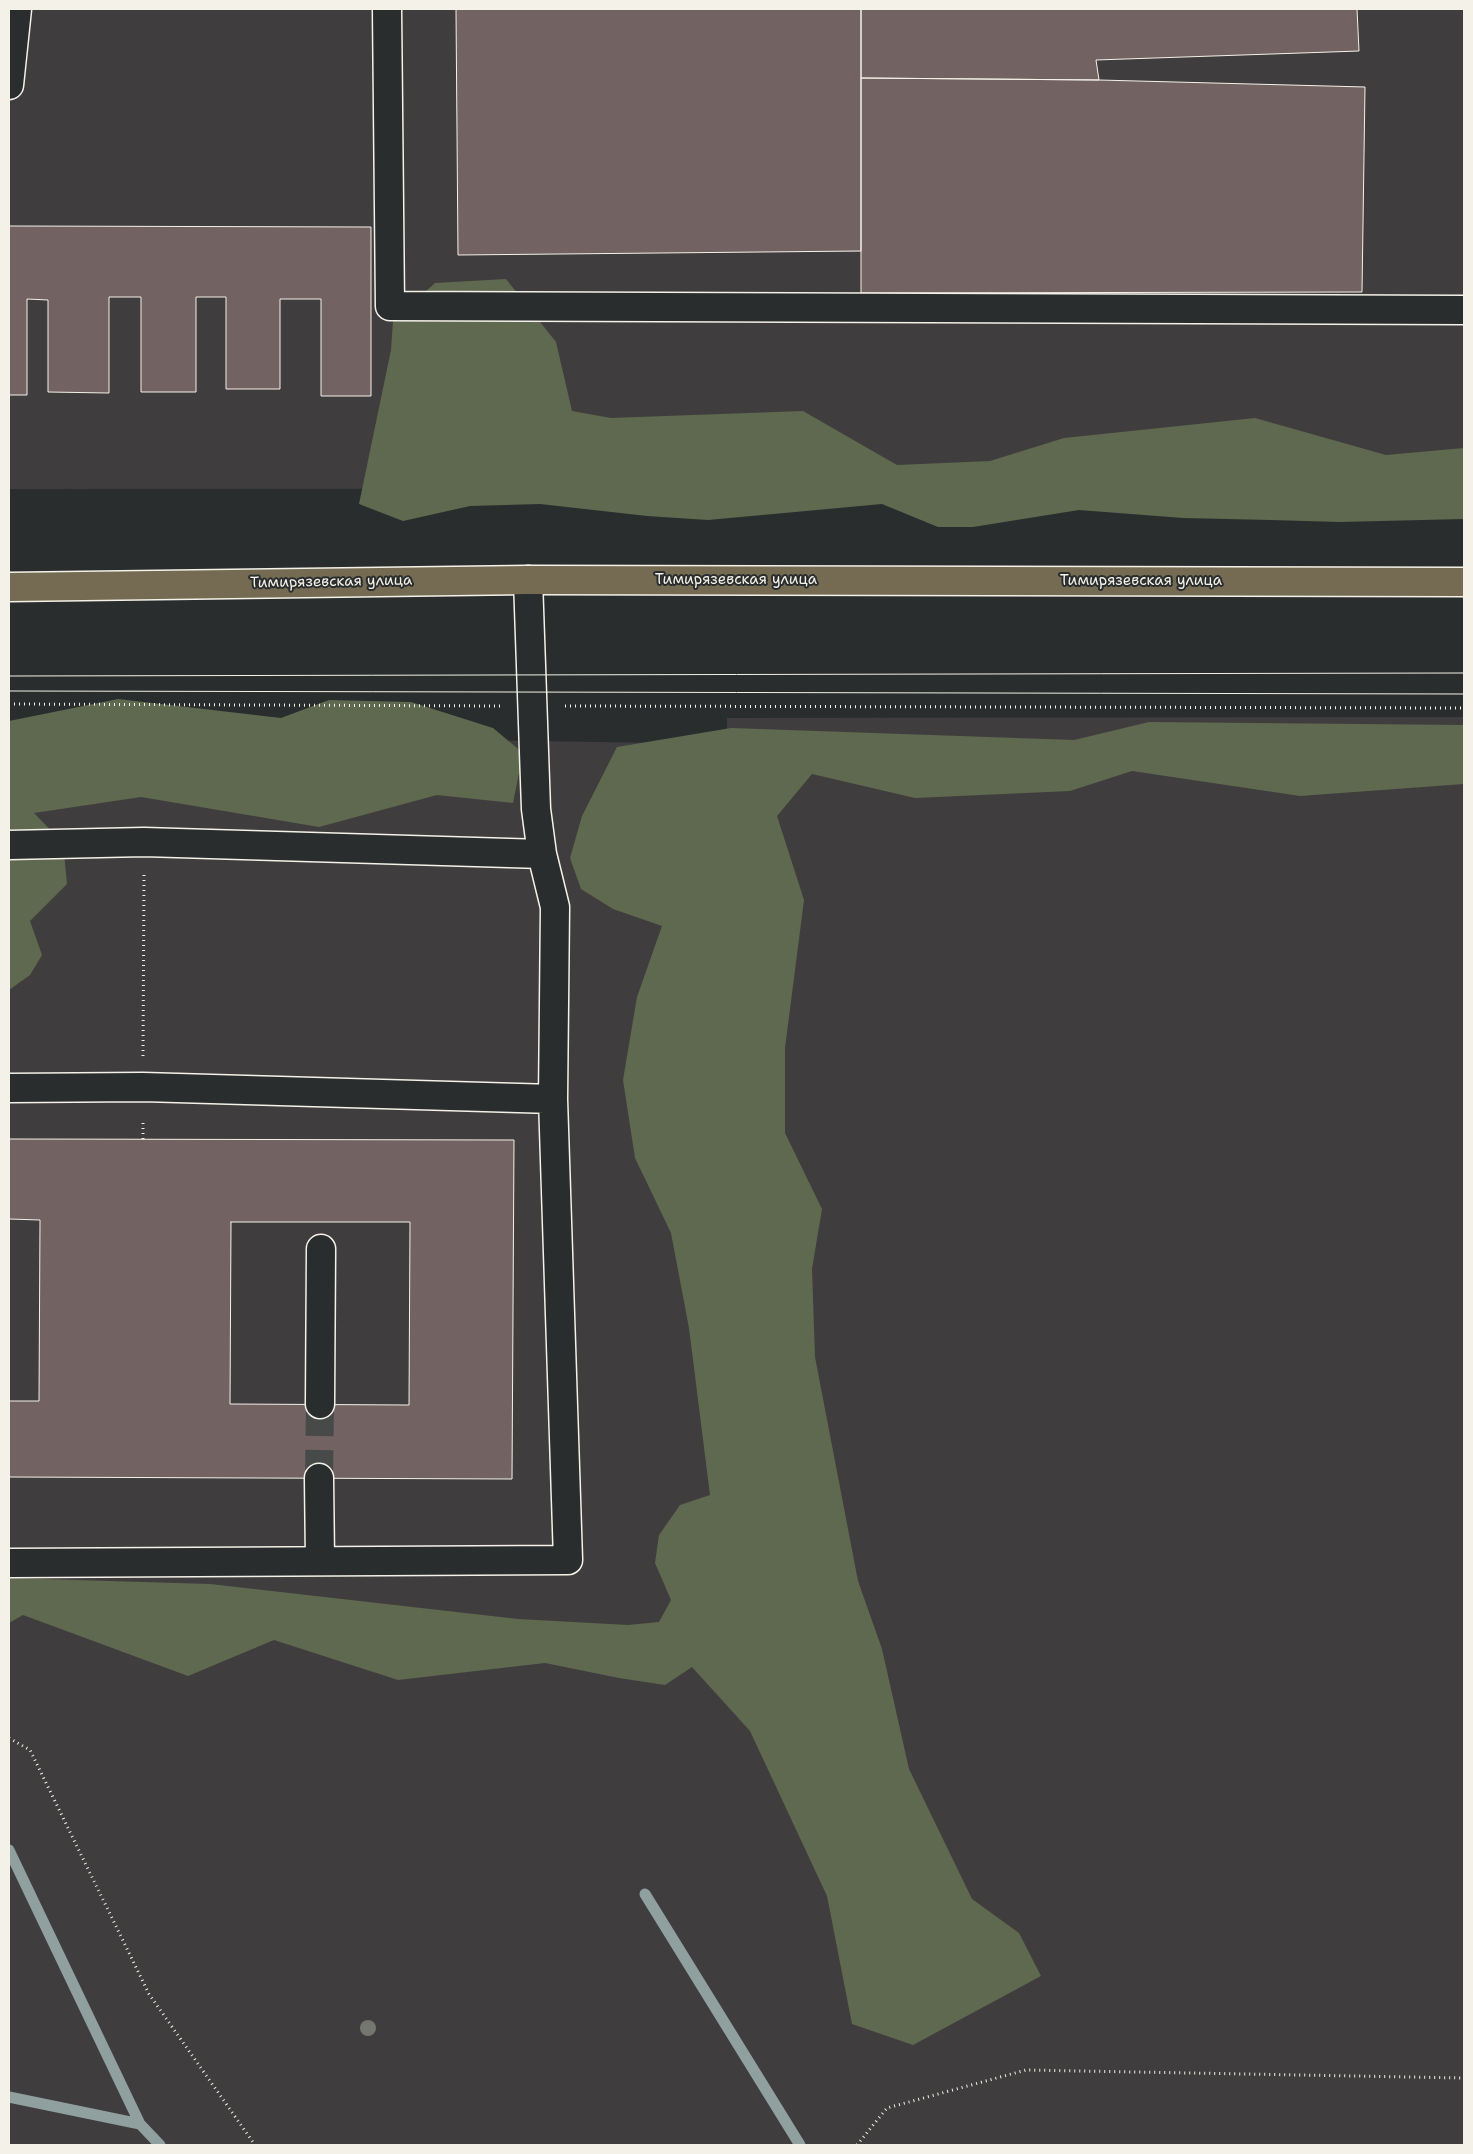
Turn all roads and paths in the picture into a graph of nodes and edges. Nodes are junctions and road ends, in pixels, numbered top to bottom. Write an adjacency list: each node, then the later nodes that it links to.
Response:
1 (17, 9): 3 (lane)
2 (387, 9): 4 (lane)
3 (9, 85)
4 (1464, 310)
5 (528, 580): 6 (main road, Тимирязевская улица); 7 (main road, Тимирязевская улица); 9 (lane)
6 (1464, 582)
7 (9, 587)
8 (9, 704): 9 (path)
9 (532, 706): 10 (path); 13 (lane)
10 (1464, 708)
11 (144, 842): 12 (lane); 13 (lane); 14 (path)
12 (9, 844)
13 (542, 854): 16 (lane)
14 (143, 1087): 15 (lane); 16 (lane); 17 (path)
15 (9, 1088)
16 (552, 1099): 21 (lane)
17 (143, 1139)
18 (321, 1250): 19 (lane)
19 (320, 1404)
20 (319, 1478): 21 (lane)
21 (320, 1561): 22 (lane)
22 (9, 1563)
23 (9, 1738): 25 (path)
24 (1464, 2078): 26 (path)
25 (255, 2145)
26 (857, 2145)

